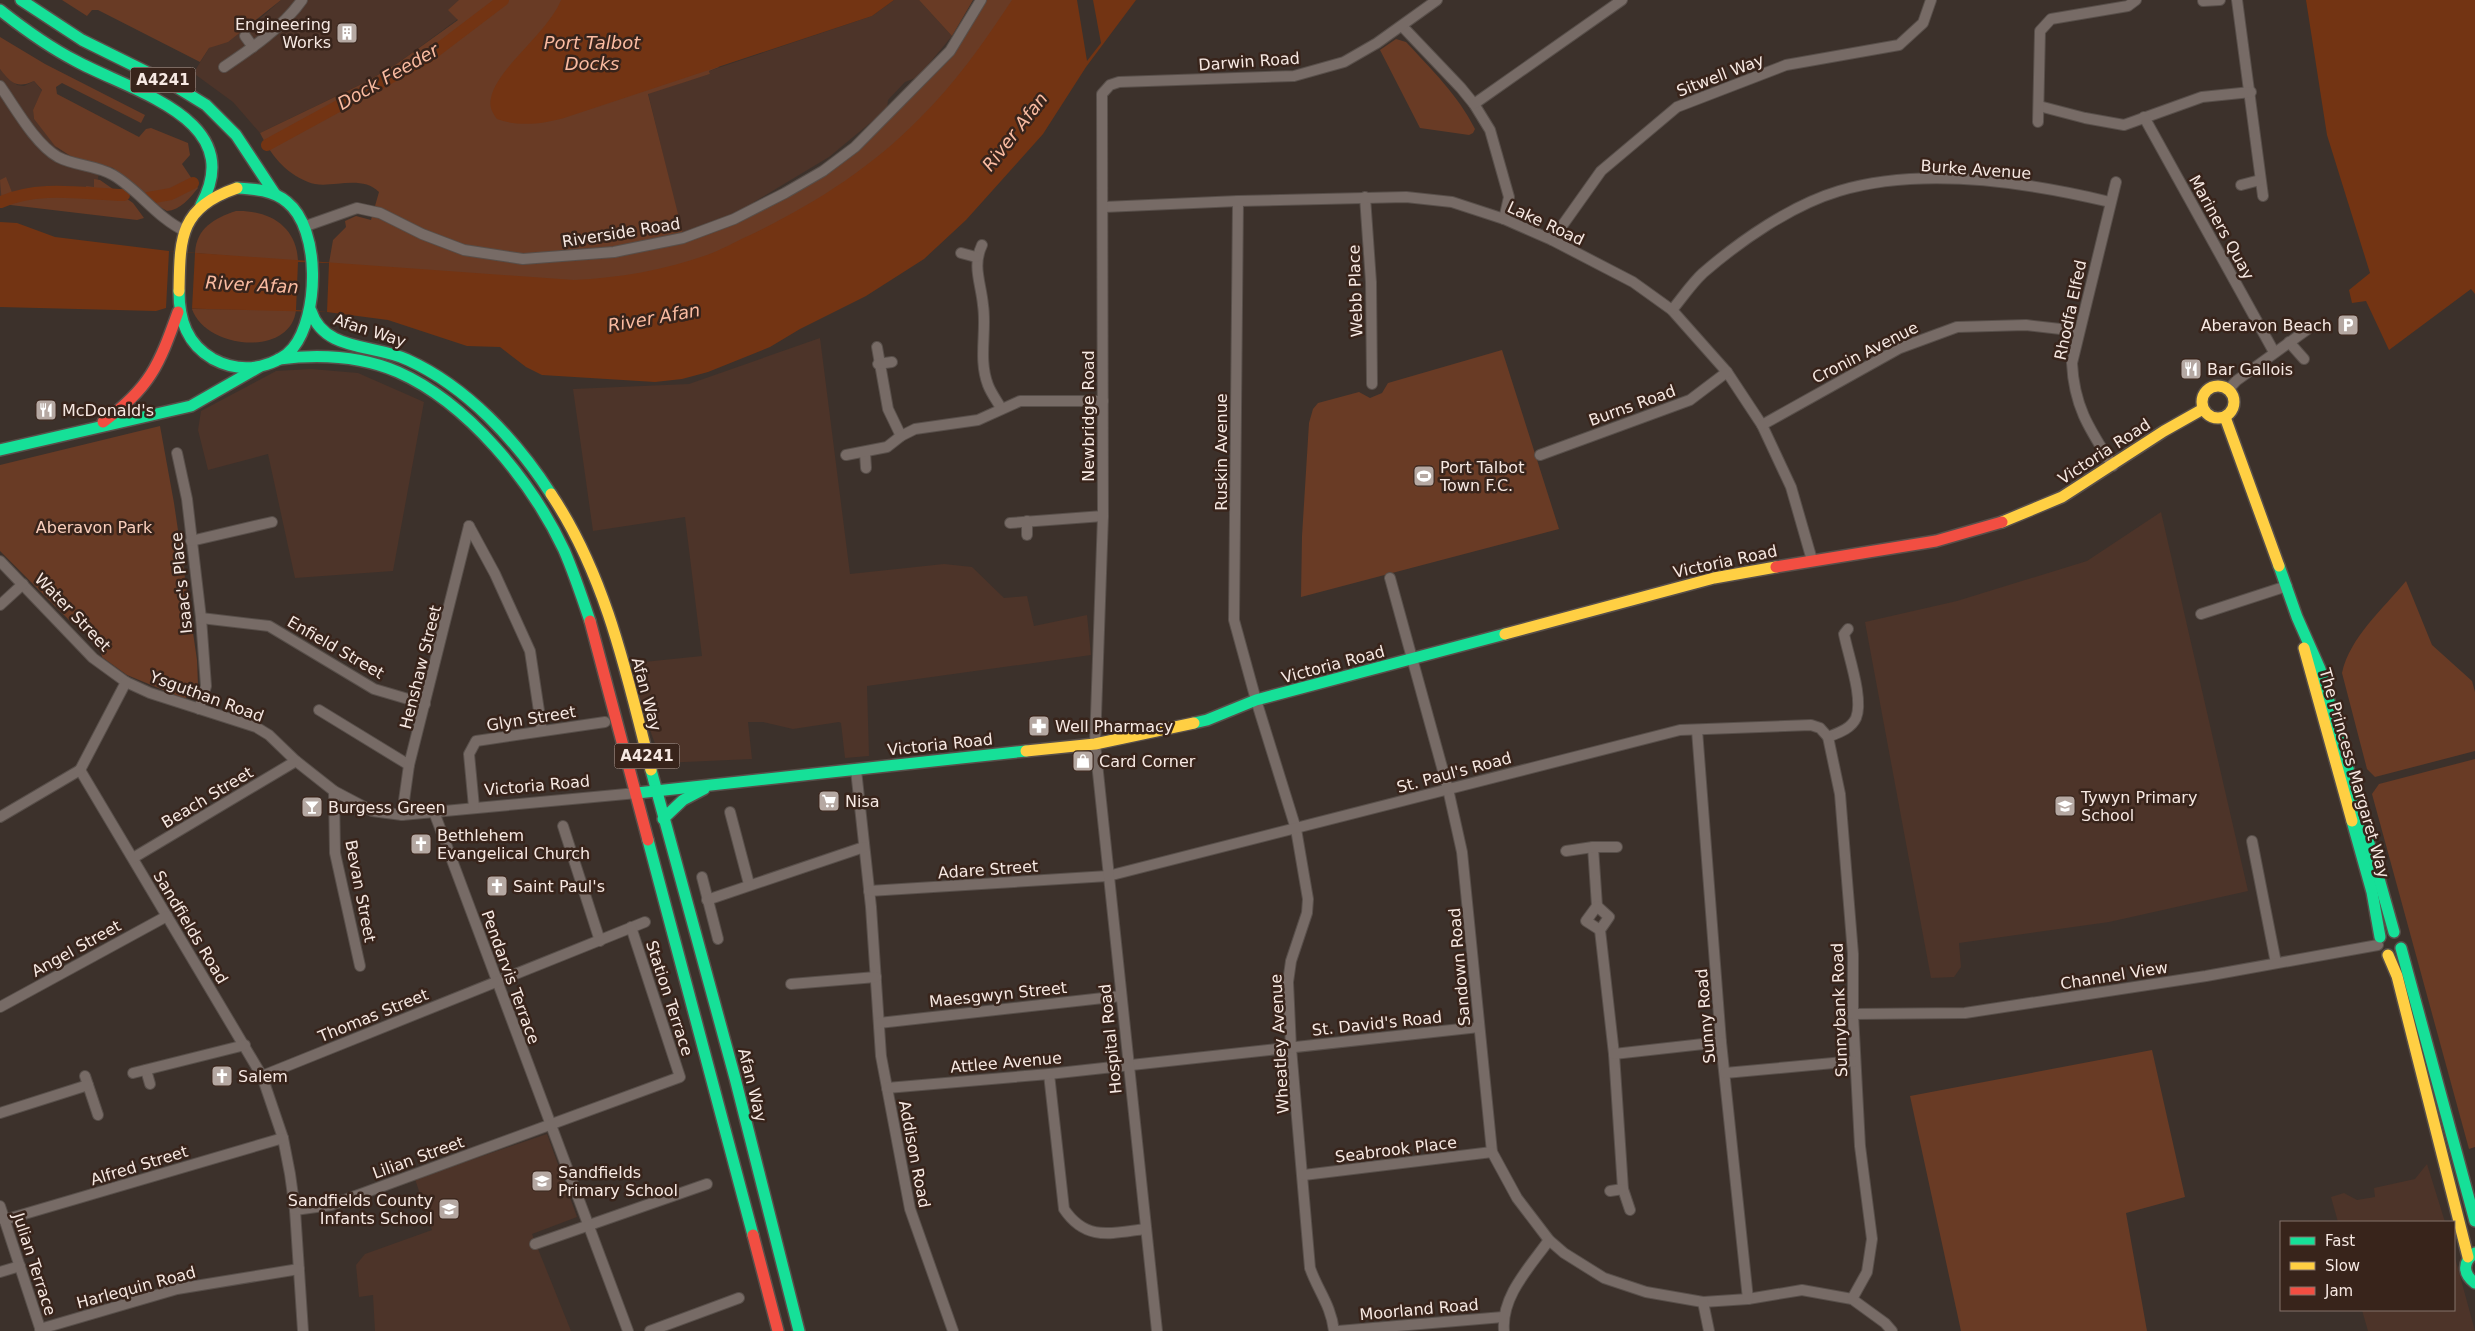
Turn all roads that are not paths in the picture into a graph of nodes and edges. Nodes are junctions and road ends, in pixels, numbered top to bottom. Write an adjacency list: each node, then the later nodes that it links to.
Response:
1 (21, 0): 26 (street, A4241)
2 (302, 0): 14 (street)
3 (981, 0): 34 (street, Riverside Road)
4 (1437, 0): 12 (street, Darwin Road)
5 (1622, 0): 19 (street)
6 (1931, 0): 36 (street, Sitwell Way)
7 (2136, 0): 20 (street)
8 (2220, 0): 10 (street)
9 (2237, 0): 18 (street)
10 (2203, 1)
11 (0, 10): 32 (street, A4241)
12 (1402, 26): 17 (street, Darwin Road); 19 (street)
13 (245, 36): 14 (street)
14 (253, 47): 15 (street)
15 (224, 67)
16 (0, 86): 35 (street)
17 (1105, 89): 31 (street, Newbridge Road)
18 (2251, 92): 21 (street); 23 (street)
19 (1474, 104): 33 (street)
20 (2039, 106): 21 (street); 22 (street)
21 (2144, 117): 47 (street, Mariners Quay)
22 (2038, 122)
23 (2260, 180): 25 (street); 27 (street)
24 (2116, 182): 30 (street, Rhodfa Elfed)
25 (2241, 185)
26 (275, 194): 32 (street, A4241); 34 (street, A4241)
27 (2262, 196)
28 (1365, 197): 29 (street, Lake Road); 33 (street, Lake Road); 54 (street, Webb Place)
29 (1238, 201): 31 (street, Lake Road); 88 (street, Ruskin Avenue)
30 (2110, 202): 40 (street, Burke Avenue); 44 (street, Rhodfa Elfed)
31 (1104, 207): 56 (street, Newbridge Road)
32 (196, 214): 35 (street, A4241)
33 (1504, 219): 36 (street, Lake Road)
34 (306, 226): 42 (street, A4241)
35 (185, 231): 41 (street, A4241)
36 (1552, 240): 40 (street, Lake Road)
37 (982, 245): 39 (street)
38 (961, 253): 39 (street)
39 (976, 257): 57 (street)
40 (1672, 310): 53 (street, Lake Road)
41 (178, 311): 52 (street, A4241); 61 (street)
42 (310, 311): 48 (street, A4241); 103 (street, Afan Way / A4241)
43 (2308, 329): 45 (street)
44 (2078, 331): 60 (street, Cronin Avenue); 68 (street, Rhodfa Elfed)
45 (2289, 342): 47 (street); 49 (street)
46 (876, 347): 51 (street)
47 (2274, 352): 55 (street)
48 (279, 359): 52 (street, A4241); 105 (street, Afan Way / A4241)
49 (2304, 359)
50 (892, 362): 51 (street)
51 (878, 364): 62 (street)
52 (259, 367): 61 (street)
53 (1727, 372): 60 (street, Lake Road); 67 (street, Burns Road)
54 (1372, 384)
55 (2229, 389): 58 (street); 59 (street)
56 (1104, 402): 57 (street); 70 (street, Newbridge Road)
57 (1001, 408): 62 (street)
58 (2203, 409): 59 (street); 68 (street, Victoria Road)
59 (2225, 417): 80 (street, The Princess Margaret Way)
60 (1762, 425): 76 (street, Lake Road)
61 (97, 426): 63 (street)
62 (900, 436): 65 (street)
63 (0, 450)
64 (177, 453): 75 (street, Isaac's Place)
65 (865, 453): 66 (street); 69 (street)
66 (846, 455)
67 (1540, 455)
68 (2113, 466): 76 (street, Victoria Road)
69 (866, 468)
70 (1103, 516): 71 (street); 96 (street, Newbridge Road)
71 (1028, 521): 73 (street); 74 (street)
72 (272, 522): 75 (street)
73 (1010, 523)
74 (1027, 535)
75 (191, 541): 84 (street, Isaac's Place)
76 (1812, 560): 86 (street, Victoria Road)
77 (0, 561): 79 (street, Water Street)
78 (1390, 578): 86 (street, Sandown Road)
79 (23, 584): 81 (street); 87 (street, Water Street)
80 (2287, 586): 82 (street); 83 (street, The Princess Margaret Way)
81 (0, 605)
82 (2201, 614)
83 (2298, 617): 130 (street, The Princess Margaret Way); 133 (street, The Princess Margaret Way)
84 (201, 618): 89 (street, Enfield Street); 90 (street, Isaac's Place)
85 (1848, 629): 95 (street)
86 (1412, 660): 88 (street, Victoria Road); 102 (street, Sandown Road)
87 (126, 682): 90 (street, Ysguthan Road); 99 (street)
88 (1256, 700): 96 (street, Victoria Road); 113 (street, Wheatley Avenue)
89 (425, 704): 94 (street, Henshaw Street); 98 (street, Henshaw Street)
90 (199, 709): 97 (street, Ysguthan Road)
91 (319, 710): 98 (street)
92 (604, 722): 94 (street, Glyn Street)
93 (1697, 730): 95 (street, St. Paul's Road); 102 (street, St. Paul's Road); 146 (street, Sunny Road)
94 (542, 731): 106 (street, Glyn Street)
95 (1828, 737): 143 (street, Sunnybank Road)
96 (1095, 744): 100 (street, Victoria Road); 120 (street, Hospital Road)
97 (296, 761): 104 (street, Ysguthan Road); 119 (street, Beach Street)
98 (409, 765): 109 (street, Henshaw Street)
99 (80, 770): 110 (street); 119 (street, Sandfields Road)
100 (856, 770): 101 (street, Victoria Road); 116 (street, Addison Road)
101 (709, 786): 103 (street, Victoria Road); 111 (street)
102 (1448, 789): 113 (street, St. Paul's Road); 145 (street, Sandown Road)
103 (656, 790): 105 (street, Victoria Road); 111 (street, Afan Way / A4241)
104 (334, 791): 109 (street, Ysguthan Road); 137 (street, Bevan Street)
105 (637, 793): 106 (street, Victoria Road); 192 (street, Afan Way / A4241)
106 (474, 807): 107 (street, Victoria Road)
107 (434, 812): 109 (street, Ysguthan Road); 139 (street, Pendarvis Terrace)
108 (730, 812): 122 (street)
109 (402, 815)
110 (0, 817)
111 (663, 819): 193 (street, Afan Way / A4241)
112 (563, 826): 132 (street)
113 (1296, 829): 120 (street, St. Paul's Road); 148 (street, Wheatley Avenue)
114 (2252, 841): 136 (street)
115 (1593, 846): 117 (street); 118 (street); 125 (street)
116 (864, 847): 122 (street); 123 (street, Addison Road)
117 (1617, 847)
118 (1566, 852)
119 (133, 858): 126 (street, Sandfields Road)
120 (1108, 876): 123 (street, Adare Street); 141 (street, Hospital Road)
121 (702, 877): 124 (street)
122 (749, 884): 124 (street)
123 (869, 891): 138 (street, Addison Road)
124 (707, 900): 131 (street)
125 (1597, 906): 129 (street); 129 (street)
126 (167, 916): 142 (street, Angel Street); 147 (street, Sandfields Road)
127 (645, 922): 128 (street, Thomas Street)
128 (632, 927): 132 (street, Thomas Street); 157 (street, Station Terrace)
129 (1600, 930): 149 (street)
130 (2394, 932): 133 (street); 134 (street, The Princess Margaret Way)
131 (718, 939)
132 (600, 941): 139 (street, Thomas Street)
133 (2379, 941): 135 (street); 136 (street, Channel View)
134 (2401, 948): 135 (street); 173 (street, The Princess Margaret Way)
135 (2388, 955): 178 (street)
136 (2276, 963): 143 (street, Channel View)
137 (360, 966)
138 (876, 978): 140 (street); 144 (street, Addison Road)
139 (496, 982): 156 (street, Thomas Street); 162 (street, Pendarvis Terrace)
140 (791, 984)
141 (1121, 996): 144 (street, Maesgwyn Street); 151 (street, Hospital Road)
142 (0, 1007)
143 (1853, 1014): 150 (street, Sunnybank Road)
144 (879, 1023): 159 (street, Addison Road)
145 (1479, 1027): 148 (street, St. David's Road); 164 (street, Sandown Road)
146 (1721, 1042): 149 (street); 154 (street, Sunny Road)
147 (245, 1045): 152 (street); 156 (street, Sandfields Road)
148 (1291, 1048): 151 (street, St. David's Road); 165 (street, Wheatley Avenue)
149 (1614, 1054): 167 (street)
150 (1855, 1061): 154 (street); 185 (street, Sunnybank Road)
151 (1128, 1065): 155 (street, Attlee Avenue); 175 (street, Hospital Road)
152 (146, 1070): 153 (street); 158 (street)
153 (133, 1073)
154 (1725, 1073): 184 (street, Sunny Road)
155 (1049, 1074): 159 (street, Attlee Avenue); 175 (street)
156 (262, 1076): 163 (street, Sandfields Road)
157 (680, 1077): 162 (street, Lilian Street)
158 (150, 1084)
159 (887, 1088): 194 (street, Addison Road)
160 (0, 1113): 161 (street)
161 (98, 1115)
162 (550, 1124): 170 (street, Lilian Street); 174 (street, Pendarvis Terrace)
163 (283, 1138): 170 (street, Sandfields Road); 172 (street, Alfred Street)
164 (1492, 1152): 165 (street, Seabrook Place); 176 (street, Sandown Road)
165 (1304, 1175): 196 (street, Wheatley Avenue)
166 (707, 1184): 174 (street)
167 (1623, 1189): 168 (street); 171 (street)
168 (1610, 1190)
169 (0, 1206): 172 (street, Julian Terrace)
170 (295, 1210): 180 (street, Sandfields Road)
171 (1630, 1210)
172 (4, 1220): 179 (street, Julian Terrace)
173 (2475, 1221)
174 (589, 1225): 177 (street); 190 (street, Pendarvis Terrace)
175 (1145, 1229): 195 (street, Hospital Road)
176 (1549, 1240): 186 (street); 187 (street)
177 (535, 1244)
178 (2472, 1255): 182 (street)
179 (20, 1266): 181 (street); 188 (street, Julian Terrace)
180 (299, 1269): 188 (street, Harlequin Road); 189 (street, Sandfields Road)
181 (0, 1272)
182 (2475, 1283)
183 (739, 1298): 191 (street)
184 (1748, 1299): 185 (street); 186 (street)
185 (1852, 1299): 200 (street)
186 (1703, 1302): 199 (street)
187 (1503, 1317): 197 (street, Moorland Road); 198 (street)
188 (41, 1330)
189 (303, 1331)
190 (628, 1331)
191 (650, 1331)
192 (778, 1331)
193 (799, 1331)
194 (953, 1331)
195 (1157, 1331)
196 (1334, 1331)
197 (1338, 1331)
198 (1504, 1331)
199 (1709, 1331)
200 (1892, 1331)

